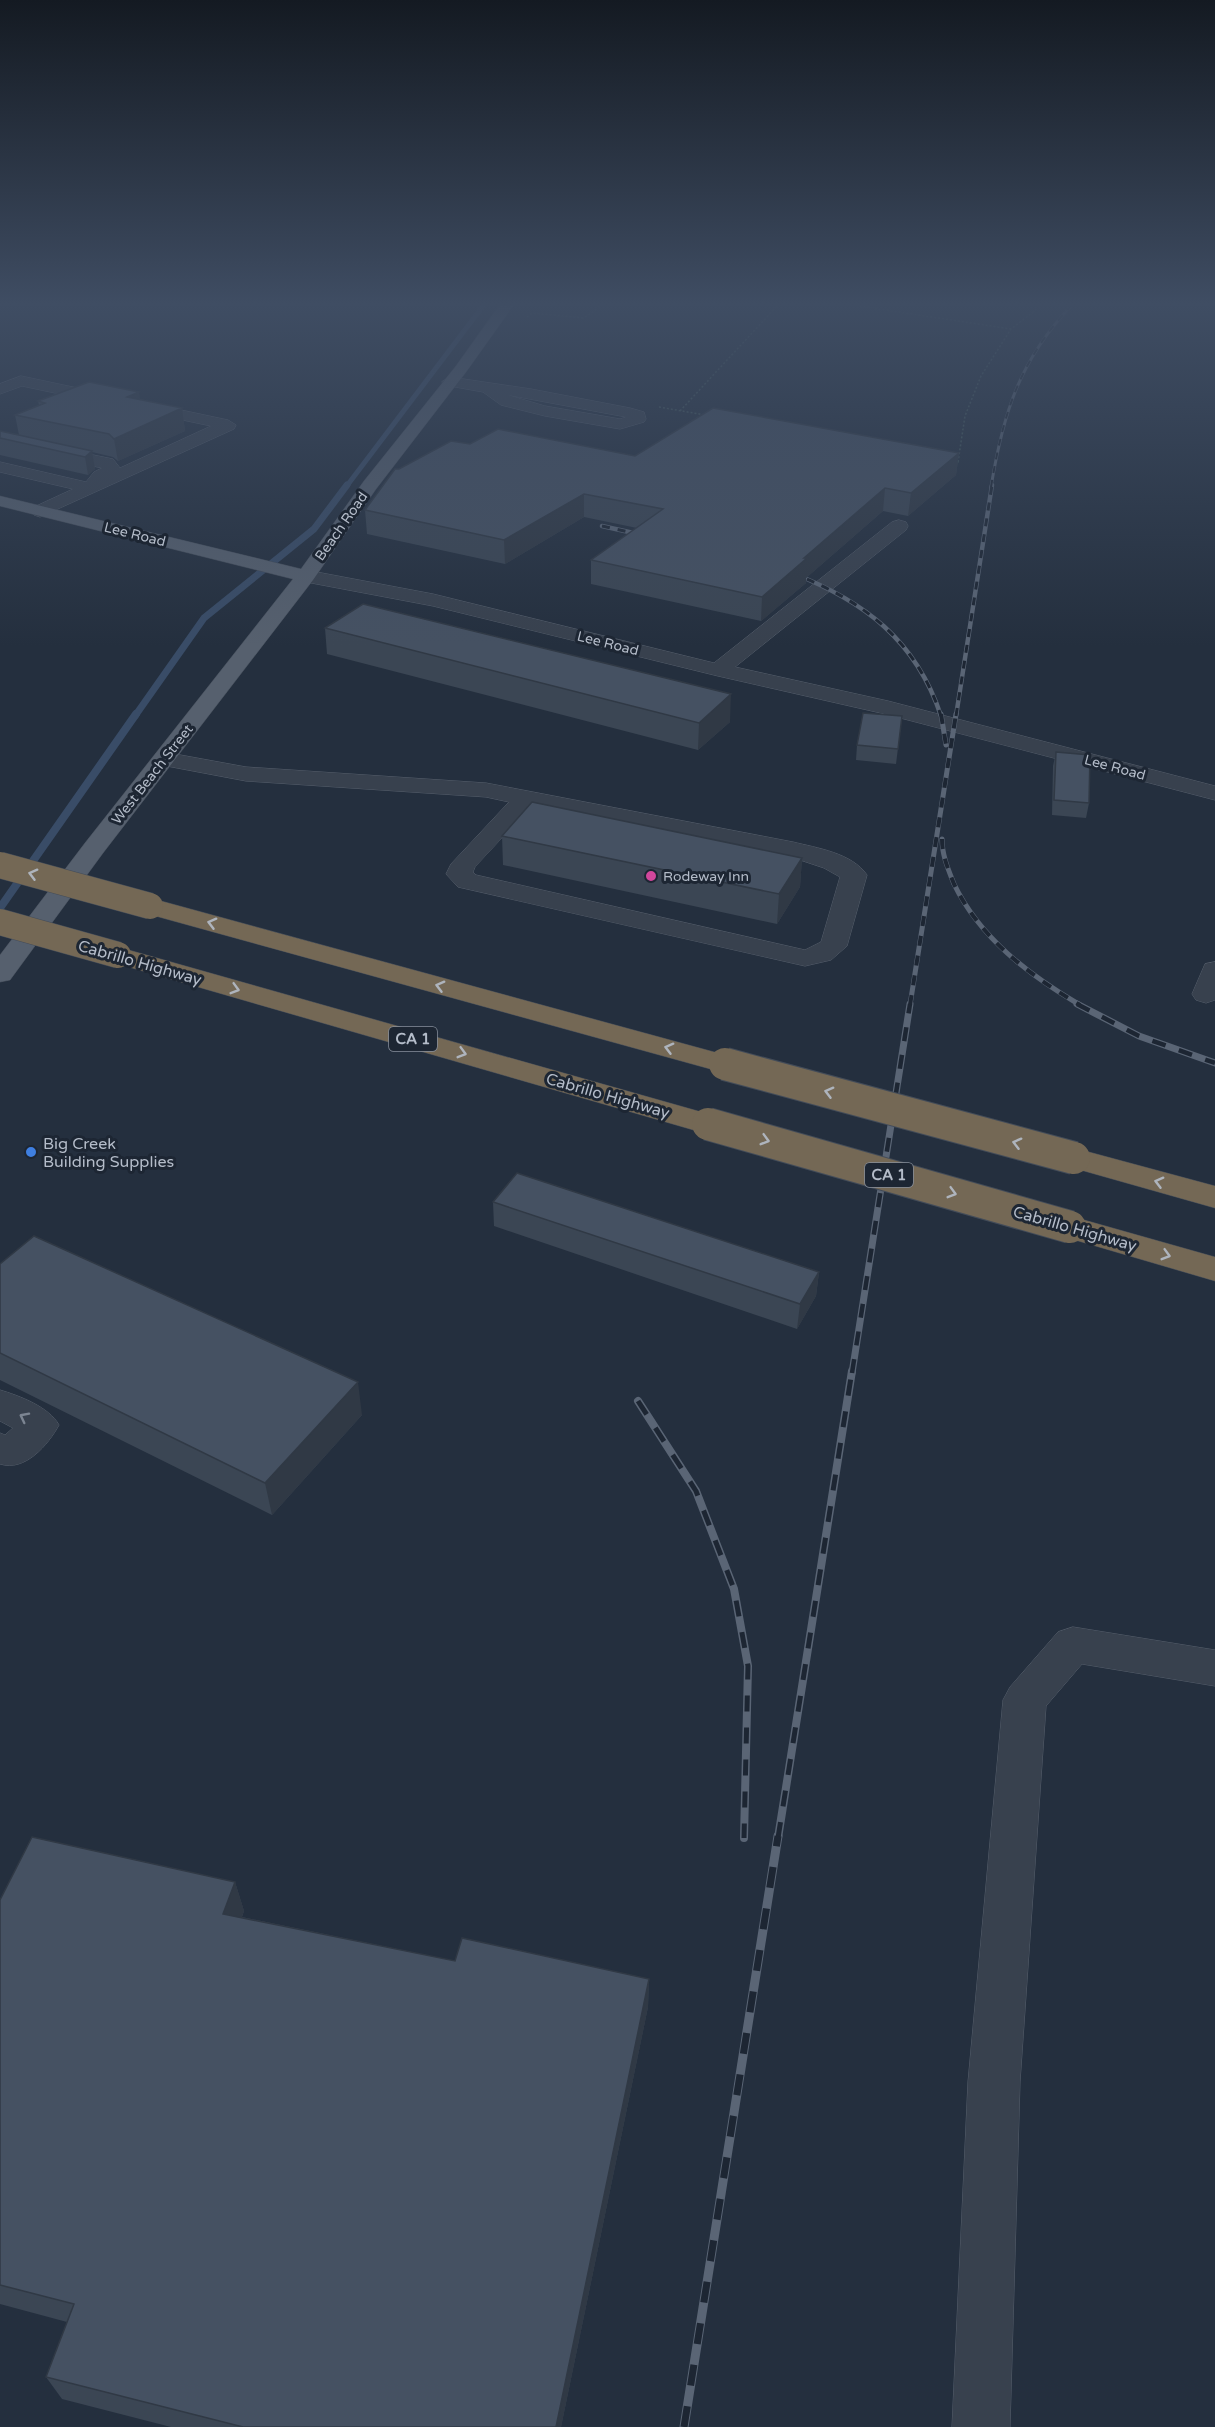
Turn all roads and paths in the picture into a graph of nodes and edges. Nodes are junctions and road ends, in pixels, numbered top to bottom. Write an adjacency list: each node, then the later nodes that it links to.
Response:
1 (201, 419): 8 (street)
2 (421, 419): 15 (main road, Beach Road)
3 (592, 419): 4 (street)
4 (637, 419)
5 (965, 419): 9 (path)
6 (0, 424): 8 (street)
7 (0, 441): 11 (street)
8 (154, 459): 11 (street)
9 (947, 460)
10 (0, 467): 11 (street)
11 (90, 488): 13 (street)
12 (0, 501): 13 (main road, Lee Road)
13 (40, 511): 15 (main road, Lee Road)
14 (899, 526): 16 (street)
15 (306, 576): 16 (street, Lee Road); 17 (main road, West Beach Street)
16 (718, 670): 18 (street, Lee Road)
17 (164, 759): 19 (street); 22 (main road, West Beach Street)
18 (1215, 793)
19 (526, 798): 19 (street)
20 (0, 865): 23 (highway, one-way to 20, bridge)
21 (0, 922): 24 (highway, Cabrillo Highway / CA 1, one-way to 24, bridge)
22 (0, 974)
23 (1215, 1197)
24 (1215, 1269)
25 (0, 1404): 26 (street, one-way to 25)
26 (0, 1448)
27 (1215, 1668): 28 (street)
28 (981, 2427)

